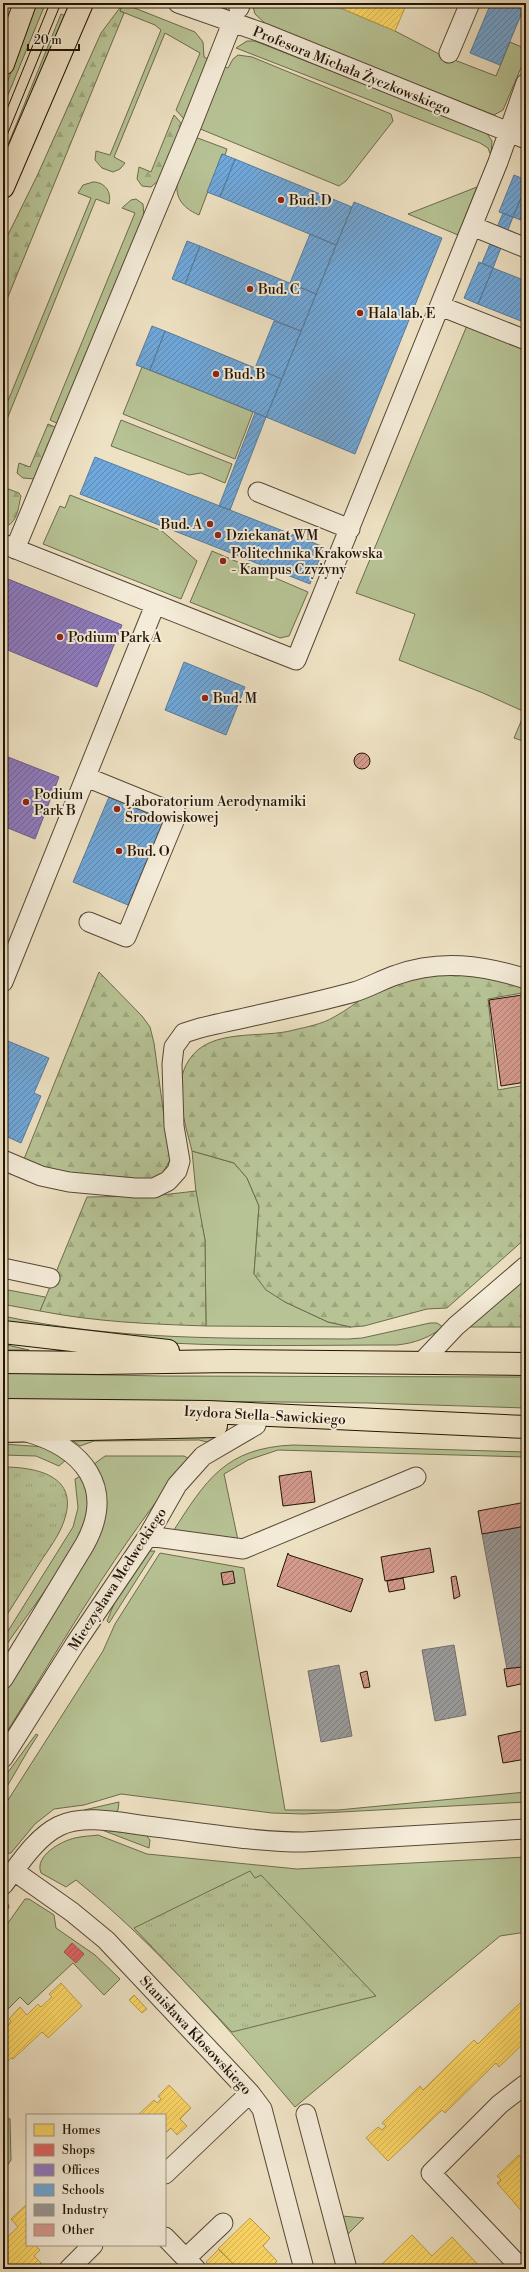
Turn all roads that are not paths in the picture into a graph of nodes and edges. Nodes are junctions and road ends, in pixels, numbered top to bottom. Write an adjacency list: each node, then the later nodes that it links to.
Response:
1 (25, 3): 7 (main road)
2 (82, 3): 11 (main road)
3 (178, 3): 5 (street, Profesora Michała Życzkowskiego)
4 (470, 3): 6 (street)
5 (238, 11): 9 (street, Profesora Michała Życzkowskiego); 18 (street)
6 (449, 53)
7 (3, 64)
8 (526, 83): 9 (street)
9 (508, 132): 10 (street, Profesora Michała Życzkowskiego); 12 (street)
10 (526, 139)
11 (3, 187)
12 (472, 226): 13 (street); 14 (street)
13 (526, 248)
14 (440, 306): 15 (street); 17 (street)
15 (526, 340)
16 (258, 492): 17 (street)
17 (350, 529): 19 (street)
18 (9, 547): 19 (street)
19 (155, 605): 20 (street)
20 (86, 777): 21 (street); 23 (street)
21 (89, 922)
22 (526, 979): 24 (street)
23 (3, 982)
24 (3, 1160)
25 (526, 1266): 31 (street)
26 (3, 1268): 27 (street)
27 (50, 1278)
28 (3, 1332): 29 (main road)
29 (232, 1361): 30 (main road); 31 (main road)
30 (3, 1362)
31 (420, 1364): 32 (main road)
32 (526, 1364)
33 (3, 1410): 34 (main road, Izydora Stella-Sawickiego)
34 (286, 1416): 35 (main road); 36 (main road, Izydora Stella-Sawickiego)
35 (256, 1425): 37 (main road); 39 (street, Mieczysława Medweckiego)
36 (526, 1427)
37 (12, 1430): 40 (street)
38 (416, 1477): 39 (street)
39 (148, 1536): 41 (street, Mieczysława Medweckiego)
40 (3, 1679)
41 (3, 1758)
42 (526, 1829): 43 (street)
43 (8, 1878): 45 (street, Stanisława Kłosowskiego)
44 (526, 2084): 55 (street)
45 (250, 2093): 47 (street); 53 (street, Stanisława Kłosowskiego)
46 (306, 2114): 54 (street)
47 (166, 2173)
48 (223, 2223): 51 (street)
49 (166, 2238): 51 (street)
50 (92, 2246): 52 (street)
51 (191, 2264)
52 (69, 2269)
53 (304, 2269)
54 (347, 2269)
55 (522, 2269)

